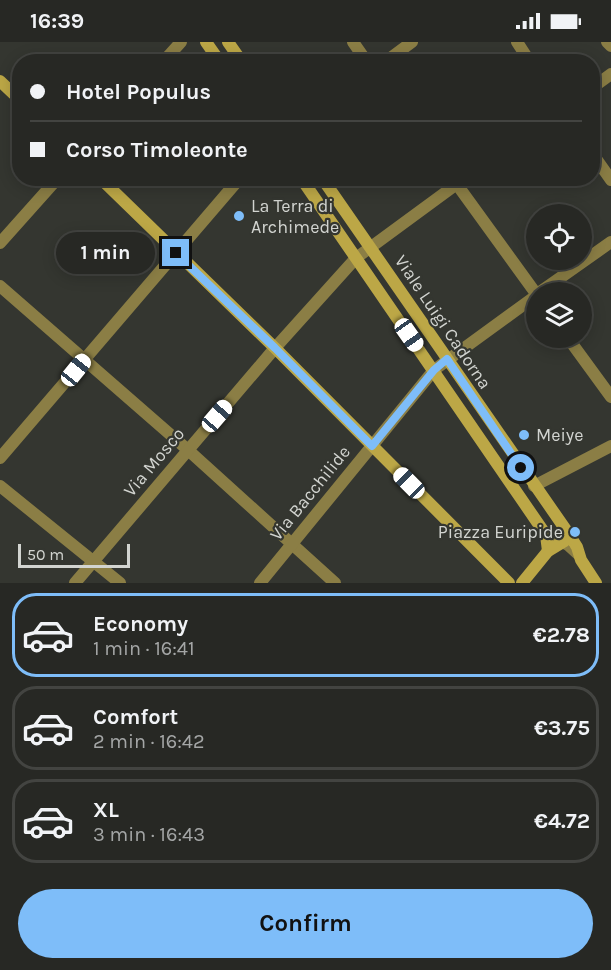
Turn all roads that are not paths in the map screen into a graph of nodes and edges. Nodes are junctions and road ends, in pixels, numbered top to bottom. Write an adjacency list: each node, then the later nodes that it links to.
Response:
1 (181, 42): 5 (street)
2 (412, 42): 6 (street)
3 (608, 42): 4 (street)
4 (611, 46)
5 (170, 54)
6 (396, 54)
7 (0, 81): 8 (main road)
8 (12, 92)
9 (600, 164): 10 (street)
10 (611, 180)
11 (51, 186): 19 (street)
12 (108, 186): 21 (main road)
13 (233, 186): 21 (street)
14 (306, 186): 22 (main road, Viale Luigi Cadorna)
15 (328, 186): 20 (main road, Viale Luigi Cadorna)
16 (451, 186): 20 (street, Via Mosco)
17 (462, 186): 23 (street)
18 (611, 242): 24 (street, Via Bacchilide)
19 (0, 243)
20 (370, 247): 22 (street, Via Mosco); 29 (main road, Viale Luigi Cadorna)
21 (176, 253): 27 (main road); 30 (street)
22 (356, 258): 27 (street, Via Mosco); 31 (main road, Viale Luigi Cadorna)
23 (530, 282)
24 (555, 282)
25 (0, 286): 30 (street)
26 (526, 303): 29 (street, Via Bacchilide)
27 (275, 348): 33 (main road); 35 (street, Via Mosco)
28 (575, 348): 32 (street)
29 (447, 359): 31 (street, Via Bacchilide); 38 (main road, Viale Luigi Cadorna)
30 (84, 361): 35 (street); 36 (street)
31 (434, 370): 33 (street, Via Bacchilide); 39 (main road, Viale Luigi Cadorna)
32 (611, 397)
33 (372, 446): 41 (street, Via Bacchilide); 48 (main road)
34 (611, 446): 38 (street)
35 (188, 450): 41 (street); 43 (street, Via Mosco)
36 (0, 458)
37 (0, 486): 43 (street)
38 (534, 486): 40 (main road, Viale Luigi Cadorna)
39 (546, 535): 40 (lane); 42 (main road)
40 (565, 540): 42 (main road); 50 (main road, Viale Luigi Cadorna)
41 (292, 544): 46 (street, Via Bacchilide); 47 (street)
42 (548, 551): 49 (main road)
43 (93, 561): 44 (street, Via Mosco); 45 (street)
44 (75, 583)
45 (120, 583)
46 (260, 583)
47 (335, 583)
48 (509, 583)
49 (522, 583)
50 (596, 583)

